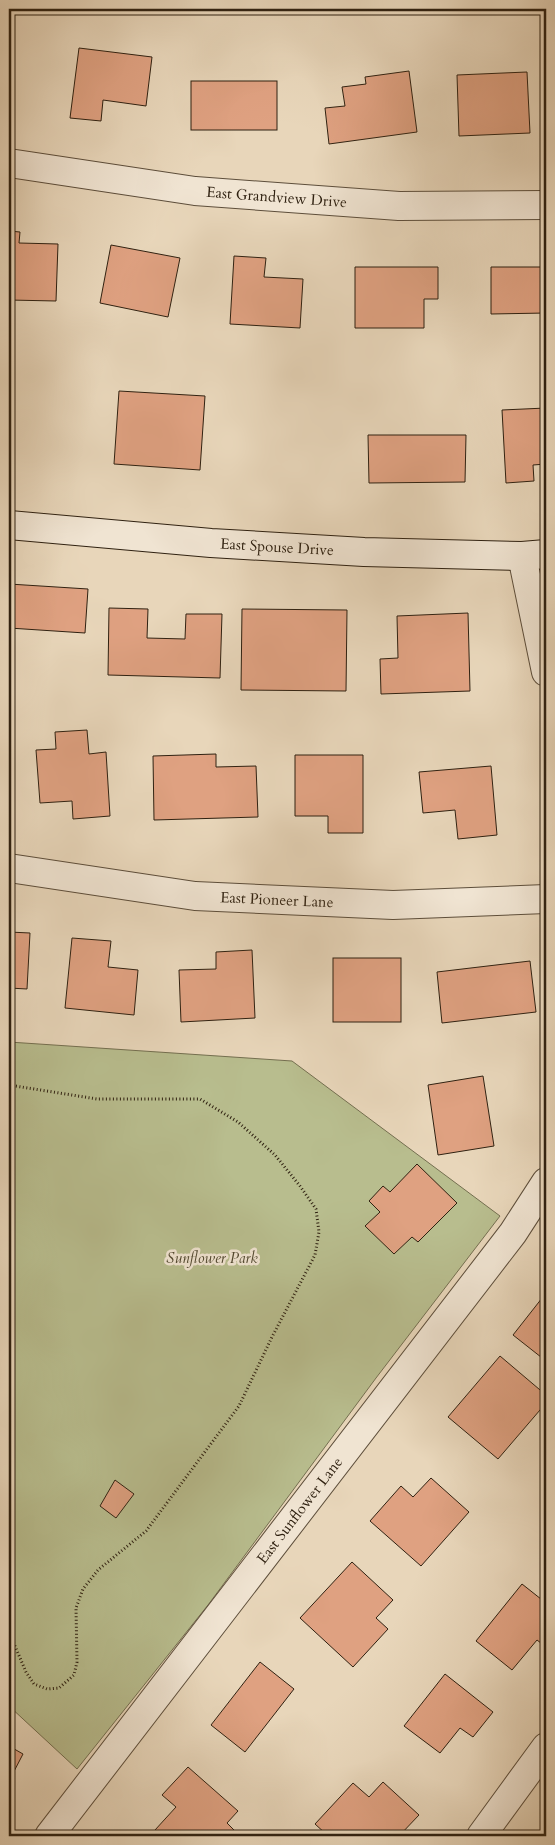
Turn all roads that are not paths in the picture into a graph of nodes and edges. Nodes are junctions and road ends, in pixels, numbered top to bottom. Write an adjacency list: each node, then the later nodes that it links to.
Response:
1 (9, 163): 2 (street, East Grandview Drive)
2 (546, 206)
3 (9, 525): 4 (street, East Spouse Drive)
4 (534, 555): 5 (street)
5 (546, 672)
6 (9, 868): 7 (street, East Pioneer Lane)
7 (546, 899)
8 (546, 1182): 10 (street, East Sunflower Lane)
9 (546, 1747): 11 (street)
10 (49, 1836)
11 (481, 1836)

